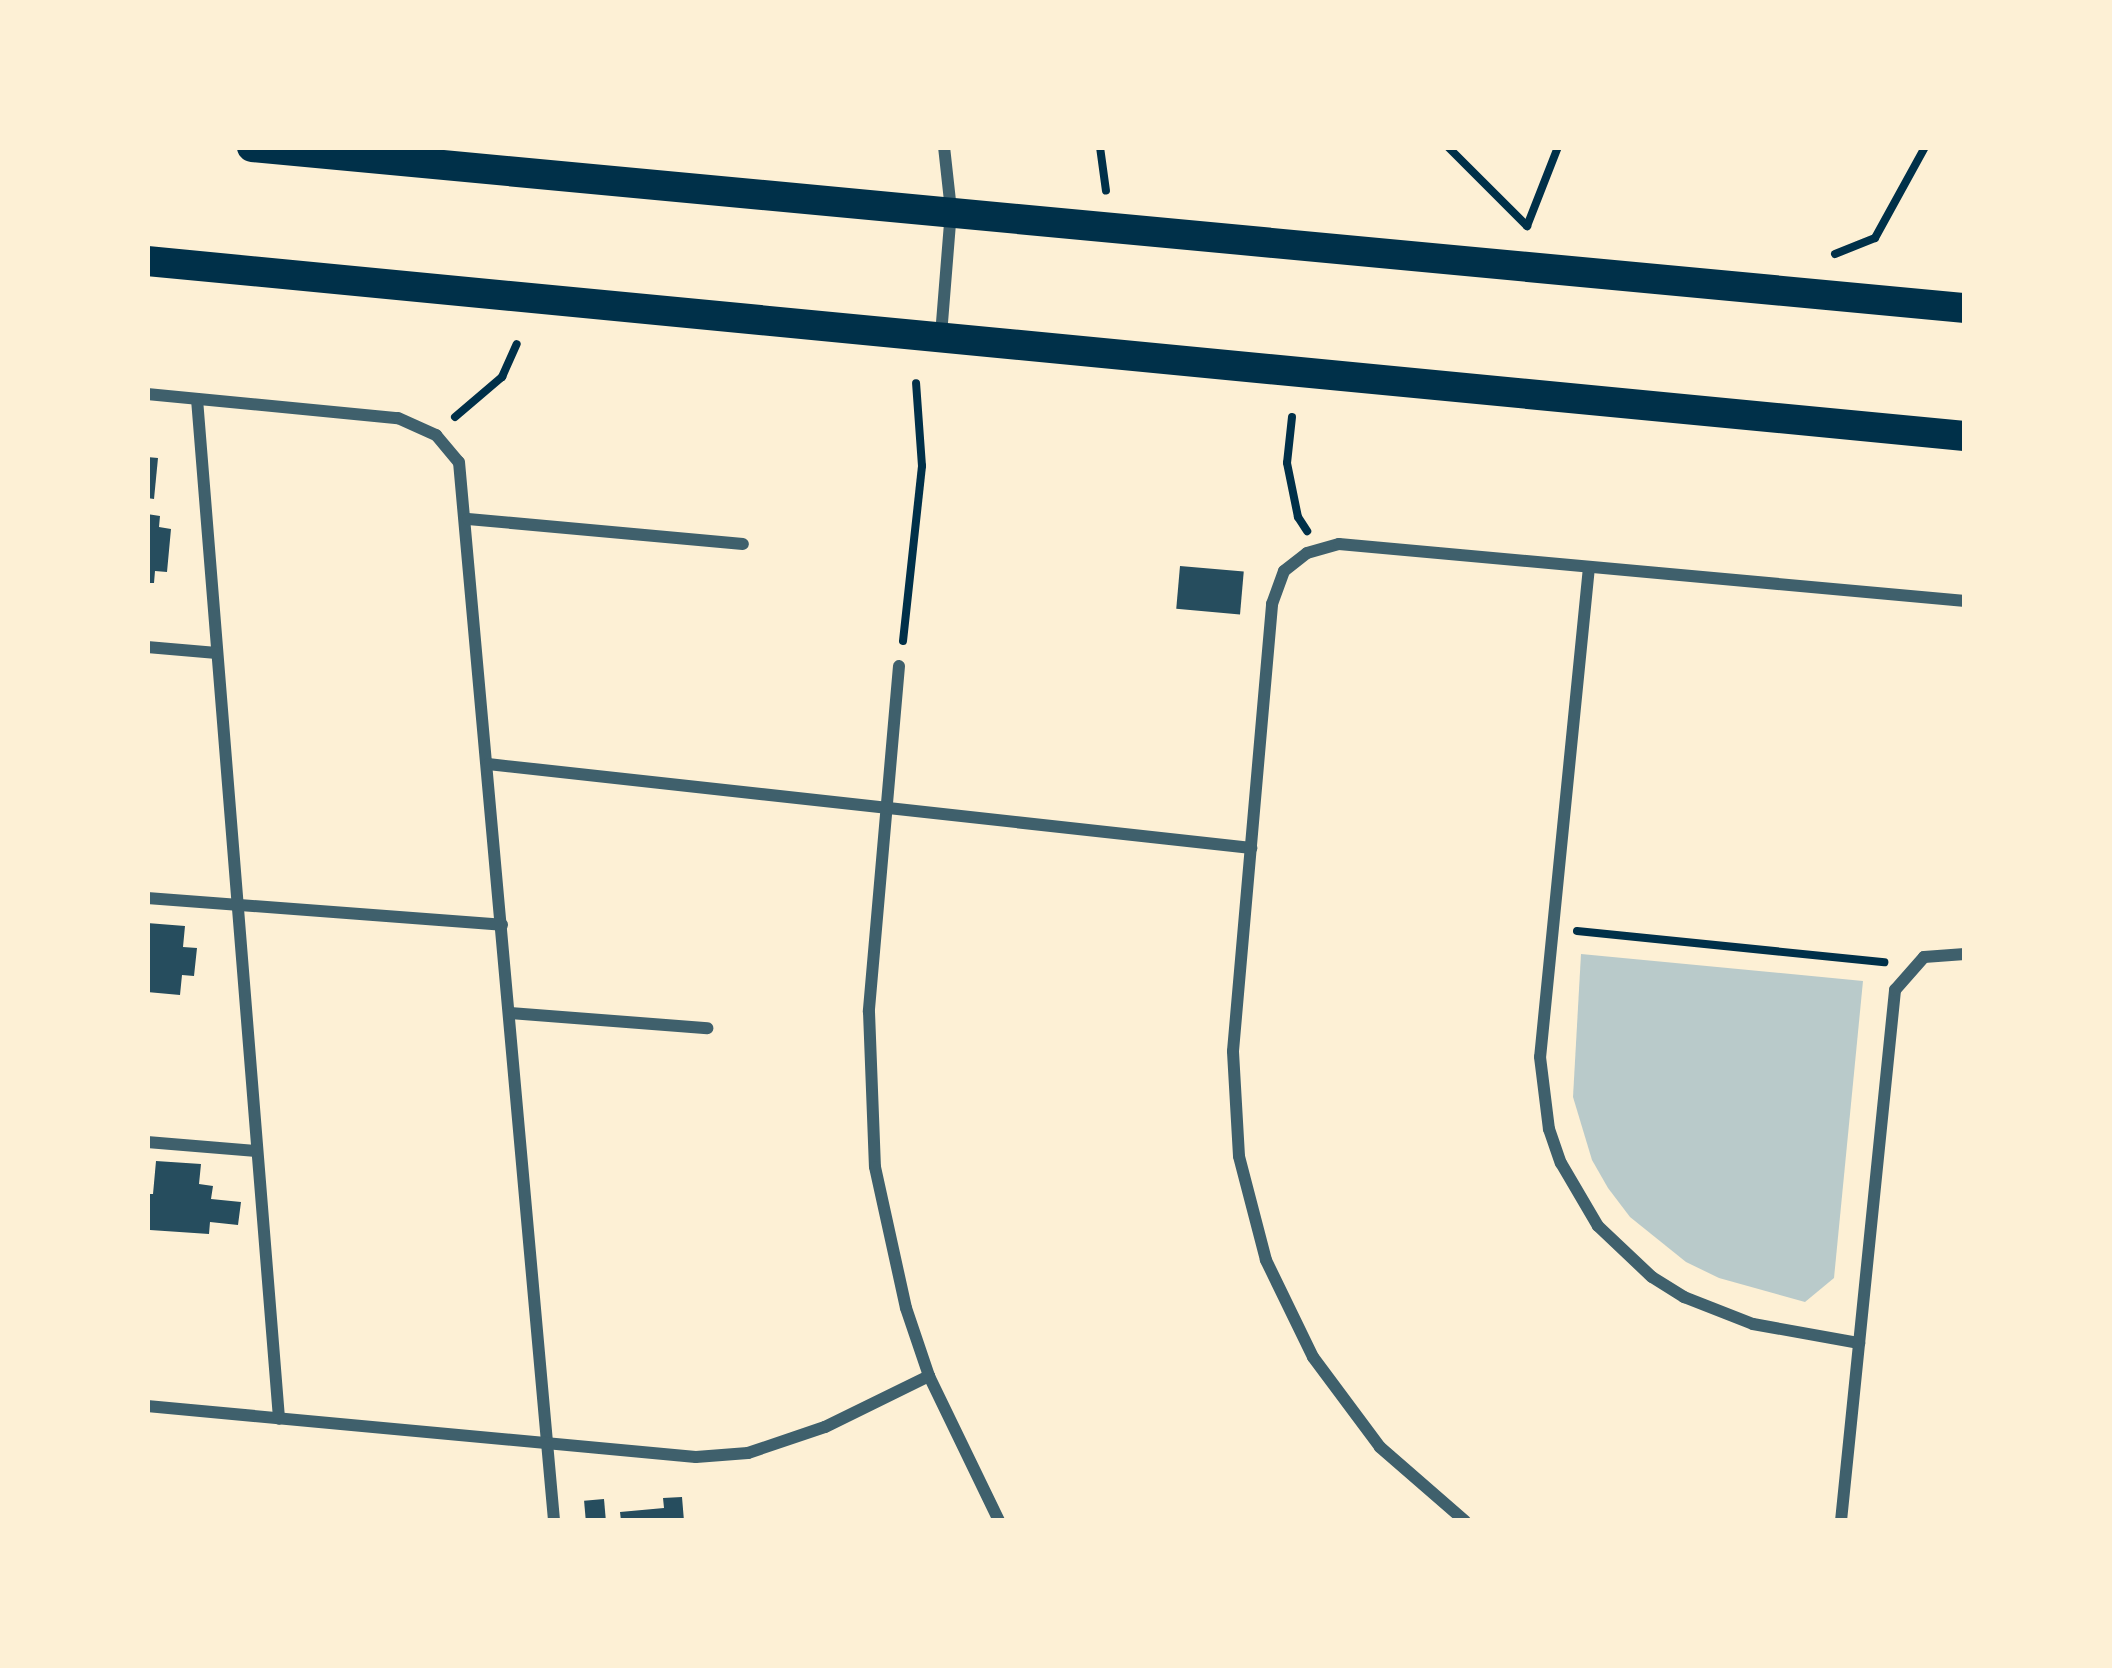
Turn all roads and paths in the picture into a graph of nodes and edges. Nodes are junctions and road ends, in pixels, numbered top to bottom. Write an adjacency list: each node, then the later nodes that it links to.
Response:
1 (252, 147): 8 (main road)
2 (944, 147): 8 (street)
3 (1100, 147): 7 (path)
4 (1448, 147): 5 (path)
5 (1558, 147)
6 (1925, 147): 9 (path)
7 (1106, 191)
8 (951, 210): 11 (main road); 12 (street)
9 (1835, 254)
10 (147, 261): 12 (main road)
11 (1965, 308)
12 (941, 334): 19 (main road)
13 (517, 344): 18 (path)
14 (916, 382): 27 (path)
15 (147, 394): 16 (street)
16 (197, 399): 18 (street); 26 (street)
17 (1292, 417): 22 (path)
18 (436, 435): 20 (street)
19 (1965, 436)
20 (468, 519): 21 (street); 28 (street)
21 (743, 544)
22 (1318, 548): 23 (street); 30 (street)
23 (1589, 567): 24 (street); 34 (street)
24 (1965, 602)
25 (147, 647): 26 (street)
26 (217, 653): 32 (street)
27 (899, 666): 29 (street)
28 (488, 764): 29 (street); 33 (street)
29 (885, 808): 30 (street); 42 (street)
30 (1251, 848): 48 (street)
31 (147, 898): 32 (street)
32 (238, 905): 33 (street); 40 (street)
33 (502, 925): 37 (street)
34 (1552, 928): 36 (path); 41 (street)
35 (1965, 954): 36 (street)
36 (1911, 965): 41 (street)
37 (509, 1013): 38 (street); 45 (street)
38 (706, 1028)
39 (147, 1142): 40 (street)
40 (257, 1151): 44 (street)
41 (1859, 1342): 49 (street)
42 (929, 1376): 45 (street); 47 (street)
43 (147, 1406): 44 (street)
44 (279, 1419): 45 (street)
45 (548, 1442): 46 (street)
46 (554, 1521)
47 (999, 1521)
48 (1465, 1521)
49 (1841, 1521)

